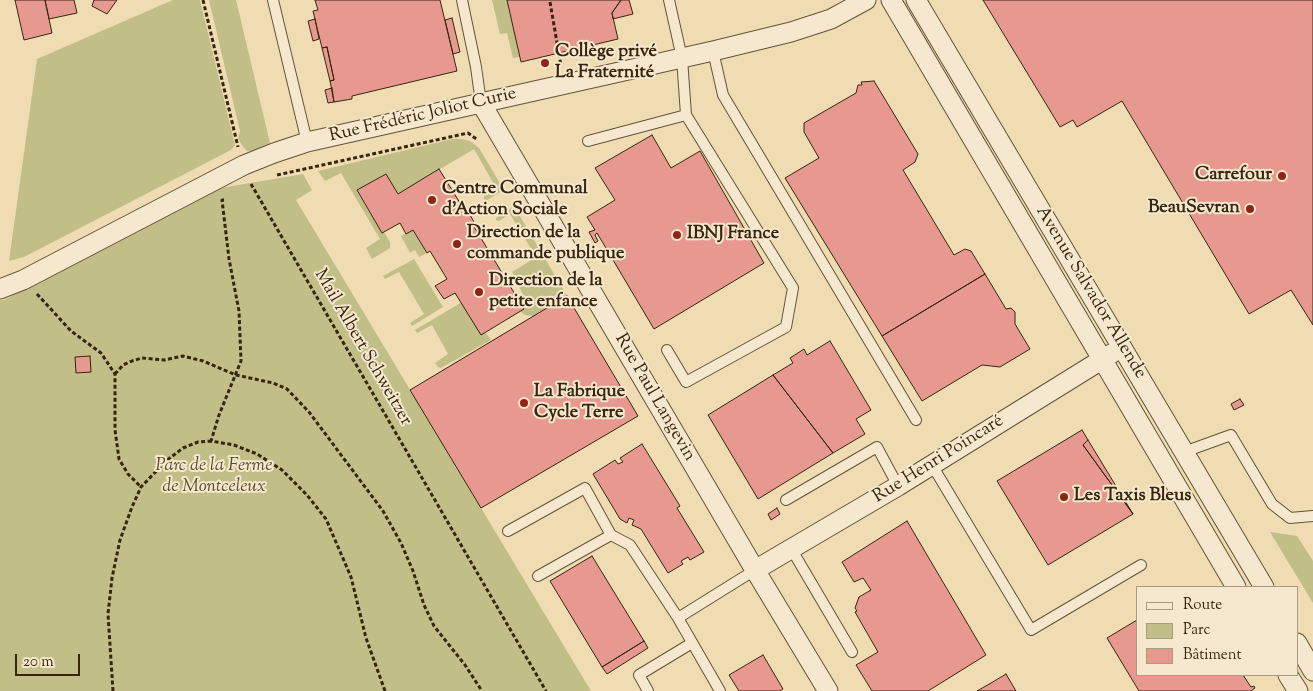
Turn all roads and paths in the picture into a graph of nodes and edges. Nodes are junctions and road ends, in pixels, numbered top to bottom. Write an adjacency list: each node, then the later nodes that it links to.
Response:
1 (203, 0): 14 (path, Mail Albert Schweitzer)
2 (273, 0): 13 (lane)
3 (462, 0): 10 (lane)
4 (669, 0): 9 (lane)
5 (866, 0): 8 (street, Rue Frédéric Joliot Curie)
6 (891, 0): 22 (street, Avenue Salvador Allende)
7 (916, 0): 20 (street, Avenue Salvador Allende)
8 (713, 51): 9 (street, Rue Frédéric Joliot Curie); 25 (lane)
9 (682, 58): 10 (street, Rue Frédéric Joliot Curie); 11 (lane)
10 (481, 103): 13 (street, Rue Frédéric Joliot Curie); 37 (street, Rue Paul Langevin)
11 (686, 115): 12 (lane); 21 (lane)
12 (588, 141)
13 (307, 142): 14 (street, Rue Frédéric Joliot Curie)
14 (244, 165): 15 (path, Mail Albert Schweitzer); 18 (street, Rue Frédéric Joliot Curie)
15 (251, 186): 16 (path); 50 (path, Mail Albert Schweitzer)
16 (244, 189)
17 (230, 197): 24 (path)
18 (0, 289)
19 (44, 300): 23 (path)
20 (1122, 347): 22 (street, Rue Henri Poincaré); 27 (street, Avenue Salvador Allende)
21 (667, 350)
22 (1102, 360): 28 (street, Rue Henri Poincaré); 39 (street, Avenue Salvador Allende)
23 (115, 374): 24 (path); 30 (path)
24 (236, 375): 26 (path); 49 (path)
25 (916, 420)
26 (211, 440): 30 (path); 48 (path)
27 (1184, 452): 32 (lane); 40 (street, Avenue Salvador Allende)
28 (932, 465): 29 (street, Rue Henri Poincaré); 36 (lane)
29 (898, 486): 31 (lane); 35 (street, Rue Henri Poincaré)
30 (141, 487): 47 (path)
31 (786, 500)
32 (1313, 516)
33 (508, 530): 34 (lane)
34 (611, 535): 38 (lane); 41 (lane)
35 (792, 550): 37 (street, Rue Henri Poincaré); 44 (lane)
36 (1141, 565)
37 (755, 570): 41 (lane); 53 (street, Rue Paul Langevin)
38 (538, 576)
39 (1235, 586)
40 (1263, 586)
41 (678, 618): 42 (lane)
42 (692, 643): 51 (lane); 52 (lane)
43 (1298, 645): 45 (street)
44 (852, 652)
45 (1313, 671)
46 (1289, 676): 54 (street)
47 (113, 691)
48 (385, 691)
49 (482, 691)
50 (546, 691)
51 (648, 691)
52 (720, 691)
53 (828, 691)
54 (1298, 691)

